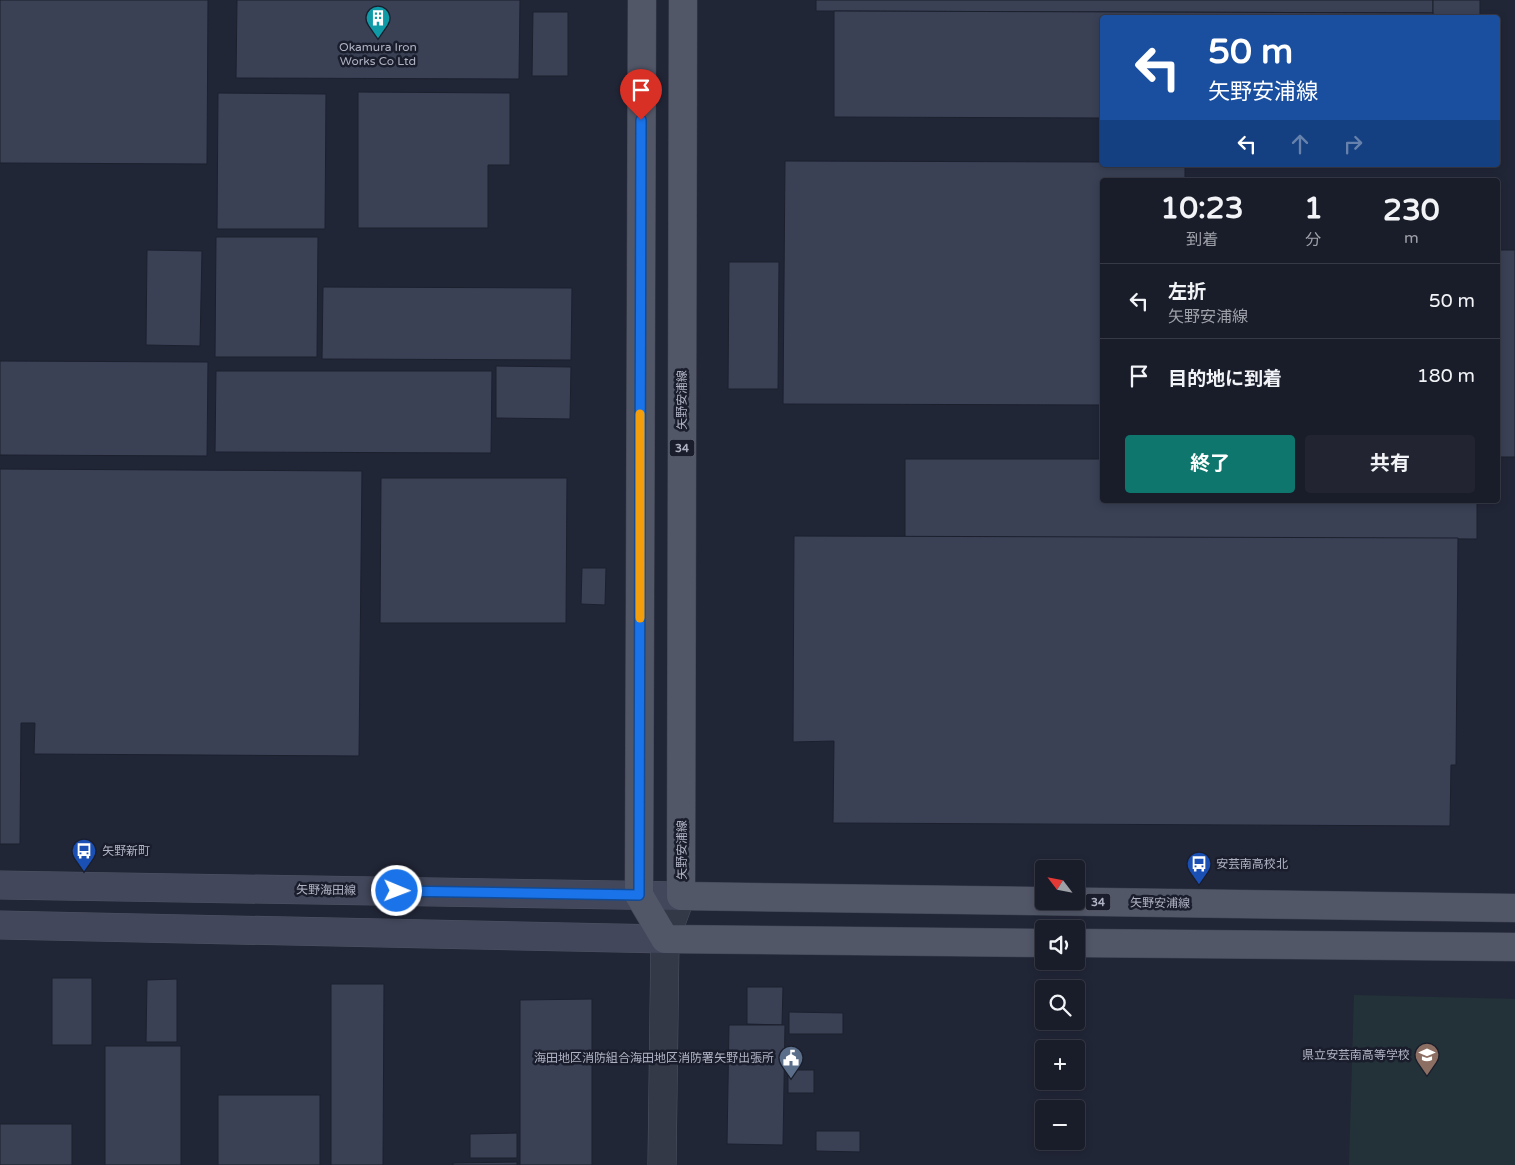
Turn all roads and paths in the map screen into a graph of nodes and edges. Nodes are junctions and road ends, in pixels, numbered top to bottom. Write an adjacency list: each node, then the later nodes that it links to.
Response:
1 (642, 0): 4 (main road)
2 (683, 0): 5 (main road, 矢野安浦線 / 34)
3 (0, 885): 4 (main road, 矢野海田線)
4 (639, 895): 5 (main road, 矢野海田線); 8 (main road)
5 (682, 896): 6 (main road, 矢野安浦線 / 34); 8 (street)
6 (1515, 908)
7 (0, 925): 8 (main road)
8 (665, 939): 9 (main road); 12 (street)
9 (1035, 943)
10 (1085, 943): 11 (main road)
11 (1515, 947)
12 (662, 1165)

